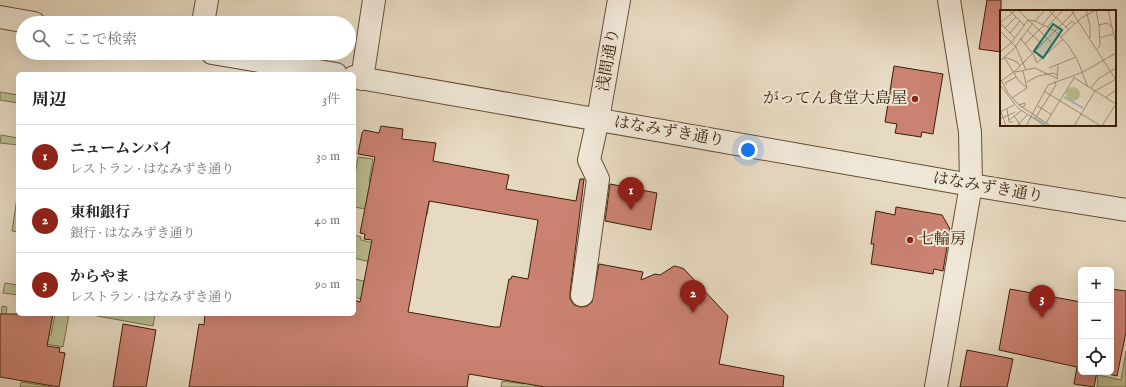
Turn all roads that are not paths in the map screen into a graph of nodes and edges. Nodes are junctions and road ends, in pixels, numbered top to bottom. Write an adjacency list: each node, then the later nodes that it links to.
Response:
1 (207, 0): 5 (street)
2 (374, 0): 10 (street)
3 (618, 0): 11 (street, 浅間通り)
4 (949, 0): 12 (street)
5 (204, 16)
6 (0, 17): 7 (street)
7 (16, 20)
8 (253, 60): 9 (street)
9 (324, 72)
10 (358, 78): 11 (street, はなみずき通り)
11 (598, 119): 12 (street, はなみずき通り); 14 (street, 浅間通り)
12 (971, 186): 13 (street, はなみずき通り); 15 (street)
13 (1126, 210)
14 (582, 295)
15 (936, 387)

